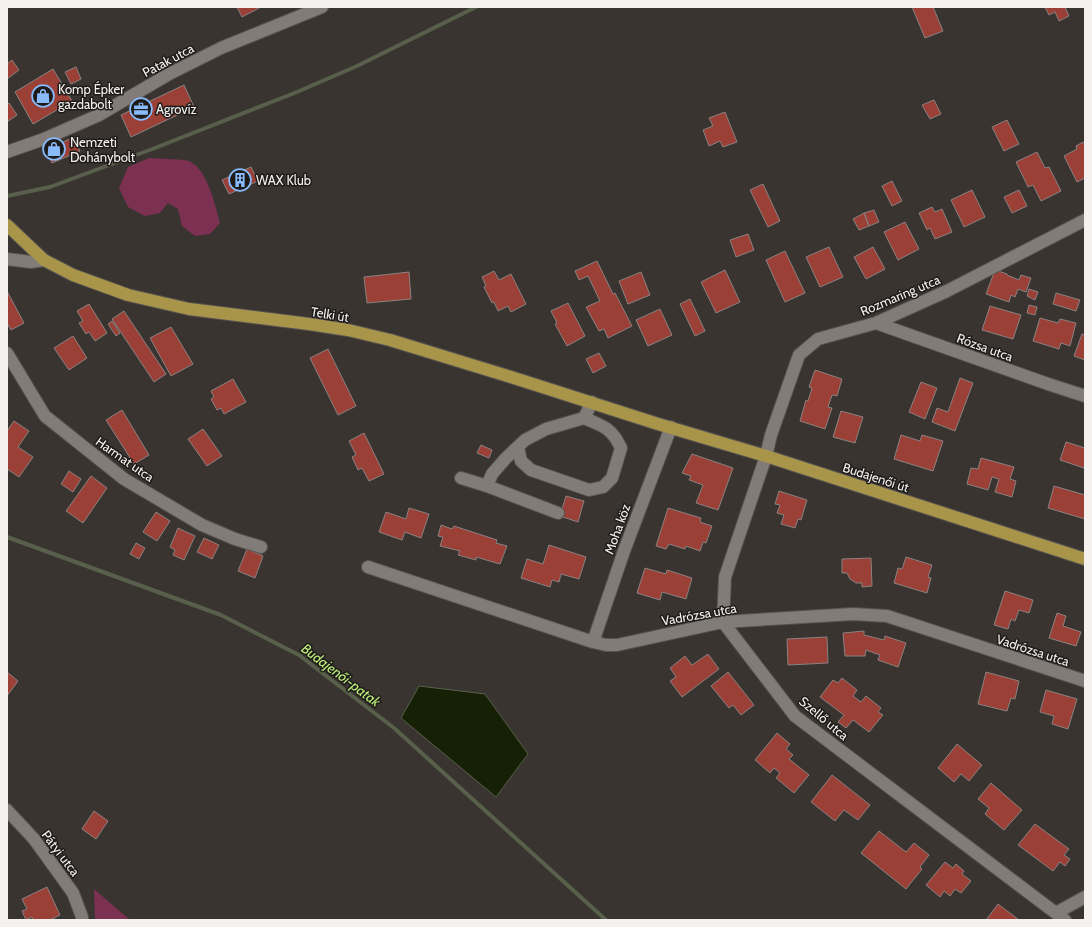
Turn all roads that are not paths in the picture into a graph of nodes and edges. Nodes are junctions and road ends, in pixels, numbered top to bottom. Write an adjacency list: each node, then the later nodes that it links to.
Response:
1 (322, 7): 2 (street, Patak utca)
2 (7, 152)
3 (1085, 220): 7 (street, Rozmaring utca)
4 (7, 225): 6 (main road, Telki út)
5 (7, 259): 6 (street)
6 (44, 260): 10 (main road, Telki út)
7 (876, 323): 9 (street, Rózsa utca); 15 (street, Rozmaring utca)
8 (7, 353): 19 (street, Harmat utca)
9 (1085, 396)
10 (592, 402): 11 (street); 12 (main road, Telki út)
11 (584, 418): 14 (street); 14 (street)
12 (658, 424): 13 (main road, Budajenői út)
13 (671, 427): 15 (main road, Budajenői út); 23 (street, Moha köz)
14 (518, 447): 17 (street)
15 (766, 456): 20 (main road, Budajenői út); 22 (street)
16 (461, 478): 17 (street)
17 (487, 486): 18 (street)
18 (558, 513)
19 (261, 547)
20 (1085, 559)
21 (368, 567): 23 (street, Vadrózsa utca)
22 (723, 622): 23 (street, Vadrózsa utca); 24 (street, Vadrózsa utca); 27 (street, Szellő utca)
23 (594, 642)
24 (1085, 681)
25 (7, 810): 28 (street, Pátyi utca)
26 (1085, 897): 27 (street)
27 (1060, 916)
28 (82, 920)

